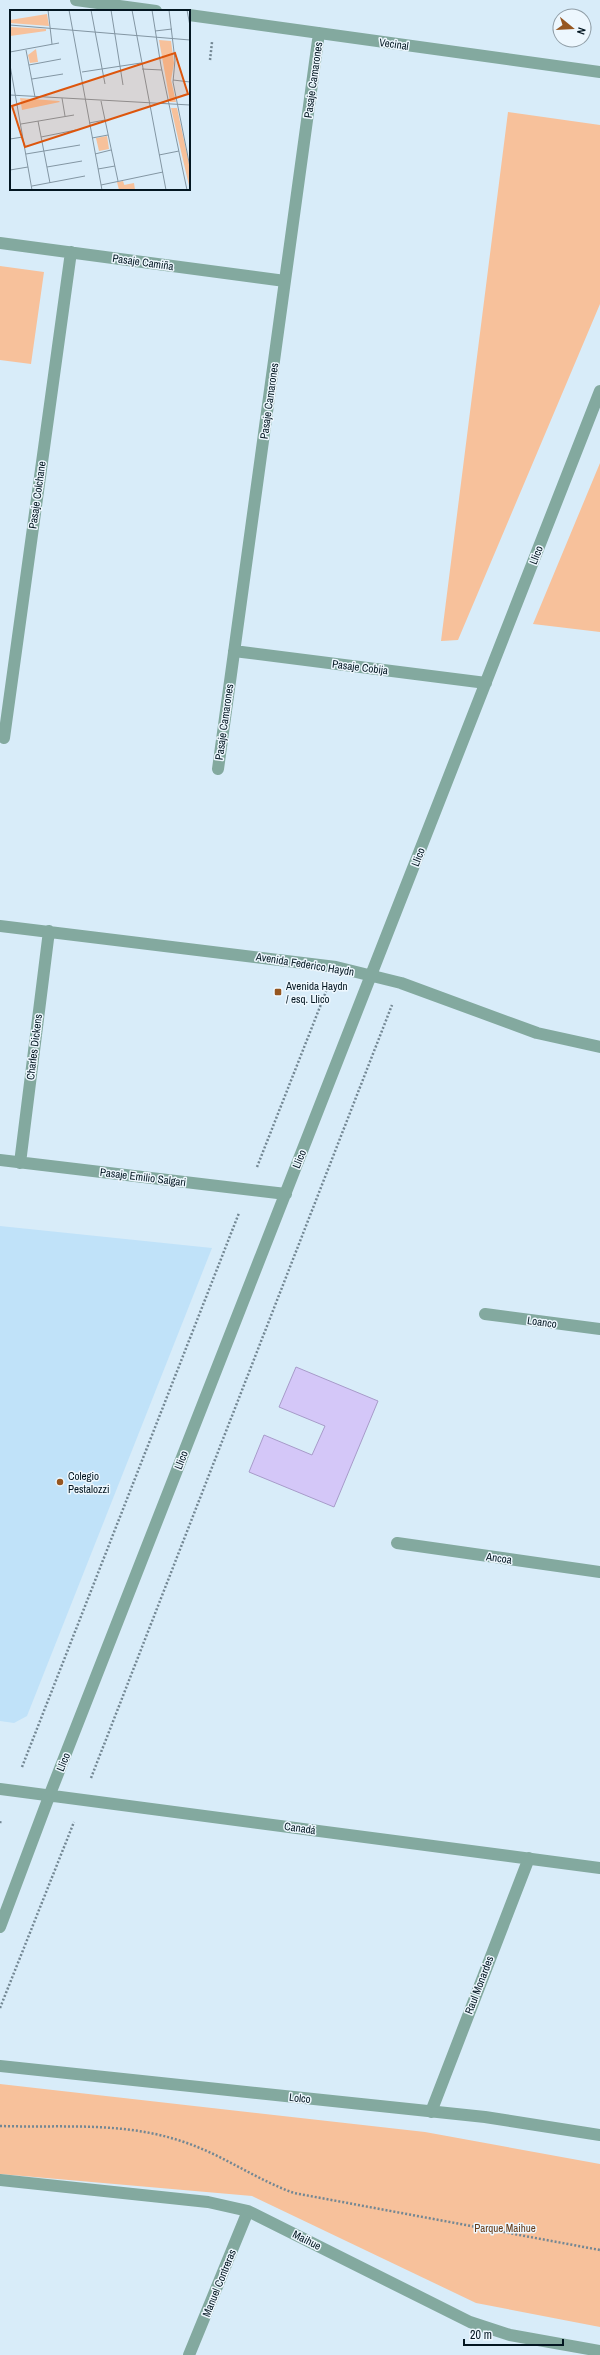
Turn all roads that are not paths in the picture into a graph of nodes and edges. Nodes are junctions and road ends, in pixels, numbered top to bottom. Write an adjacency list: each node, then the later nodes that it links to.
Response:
1 (76, 0): 2 (street)
2 (144, 5): 3 (street)
3 (154, 10)
4 (190, 16): 5 (street, Vecinal)
5 (319, 33): 6 (street, Vecinal); 9 (street, Pasaje Camarones)
6 (600, 72)
7 (0, 243): 8 (street, Pasaje Camiña)
8 (71, 252): 9 (street, Pasaje Camiña); 13 (street, Pasaje Colchane)
9 (285, 281): 11 (street, Pasaje Camarones)
10 (600, 391): 12 (street, Llico)
11 (234, 651): 12 (street, Pasaje Cobija); 14 (street, Pasaje Camarones)
12 (486, 683): 17 (street, Llico)
13 (4, 738)
14 (218, 769)
15 (0, 926): 16 (street, Avenida Federico Haydn)
16 (49, 931): 17 (street, Avenida Federico Haydn); 20 (street, Charles Dickens)
17 (372, 975): 18 (street, Avenida Federico Haydn); 21 (street, Llico)
18 (600, 1047)
19 (0, 1160): 20 (street, Pasaje Emilio Salgari)
20 (20, 1163): 21 (street, Pasaje Emilio Salgari)
21 (286, 1194): 27 (street, Llico)
22 (485, 1314): 23 (street, Loanco)
23 (600, 1330)
24 (397, 1543): 25 (street, Ancoa)
25 (600, 1572)
26 (0, 1789): 27 (street, Canadá)
27 (50, 1794): 28 (street, Canadá); 30 (street, Llico)
28 (529, 1858): 29 (street, Canadá); 32 (street, Raul Monardes)
29 (600, 1868)
30 (0, 1927)
31 (0, 2066): 32 (street, Lolco)
32 (431, 2112): 33 (street, Lolco)
33 (600, 2135)
34 (0, 2180): 35 (street, Maihue)
35 (248, 2211): 36 (street, Maihue); 37 (street, Manuel Contreras)
36 (600, 2351)
37 (189, 2355)

